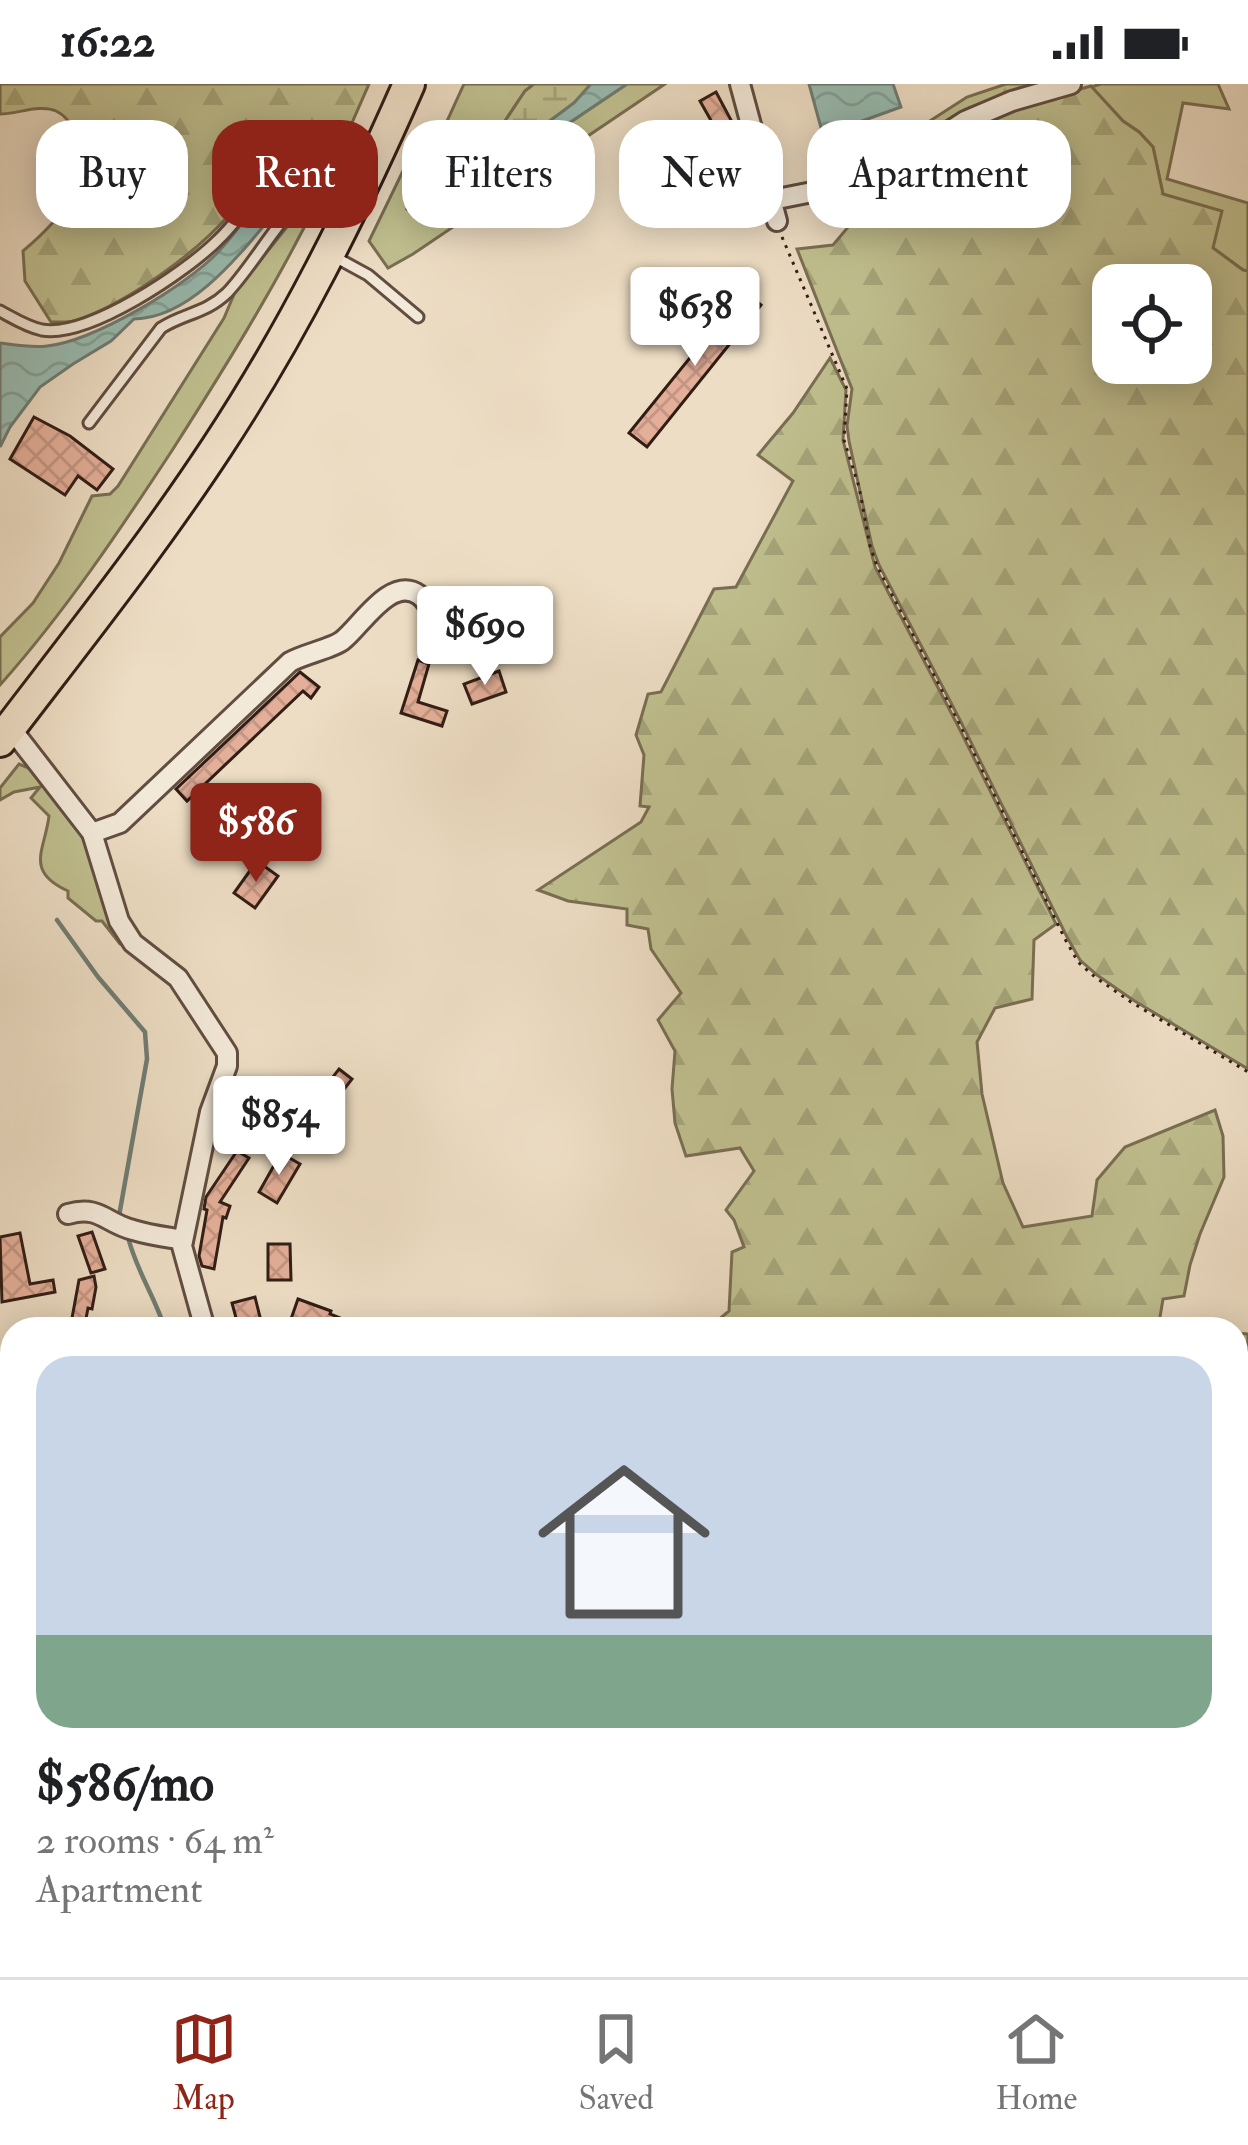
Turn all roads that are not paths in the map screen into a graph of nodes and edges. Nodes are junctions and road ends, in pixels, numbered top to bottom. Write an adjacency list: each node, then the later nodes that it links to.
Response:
1 (409, 84): 5 (highway)
2 (740, 84): 4 (street)
3 (1071, 84): 6 (street)
4 (750, 120)
5 (378, 136)
6 (783, 198)
7 (229, 228): 11 (lane)
8 (278, 228): 13 (lane)
9 (339, 228): 10 (highway)
10 (331, 254): 12 (lane); 15 (highway)
11 (0, 311)
12 (418, 316)
13 (89, 423)
14 (430, 638): 16 (street)
15 (5, 734): 16 (street)
16 (92, 833): 18 (street)
17 (68, 1214): 18 (street)
18 (183, 1240): 19 (street)
19 (201, 1317)

